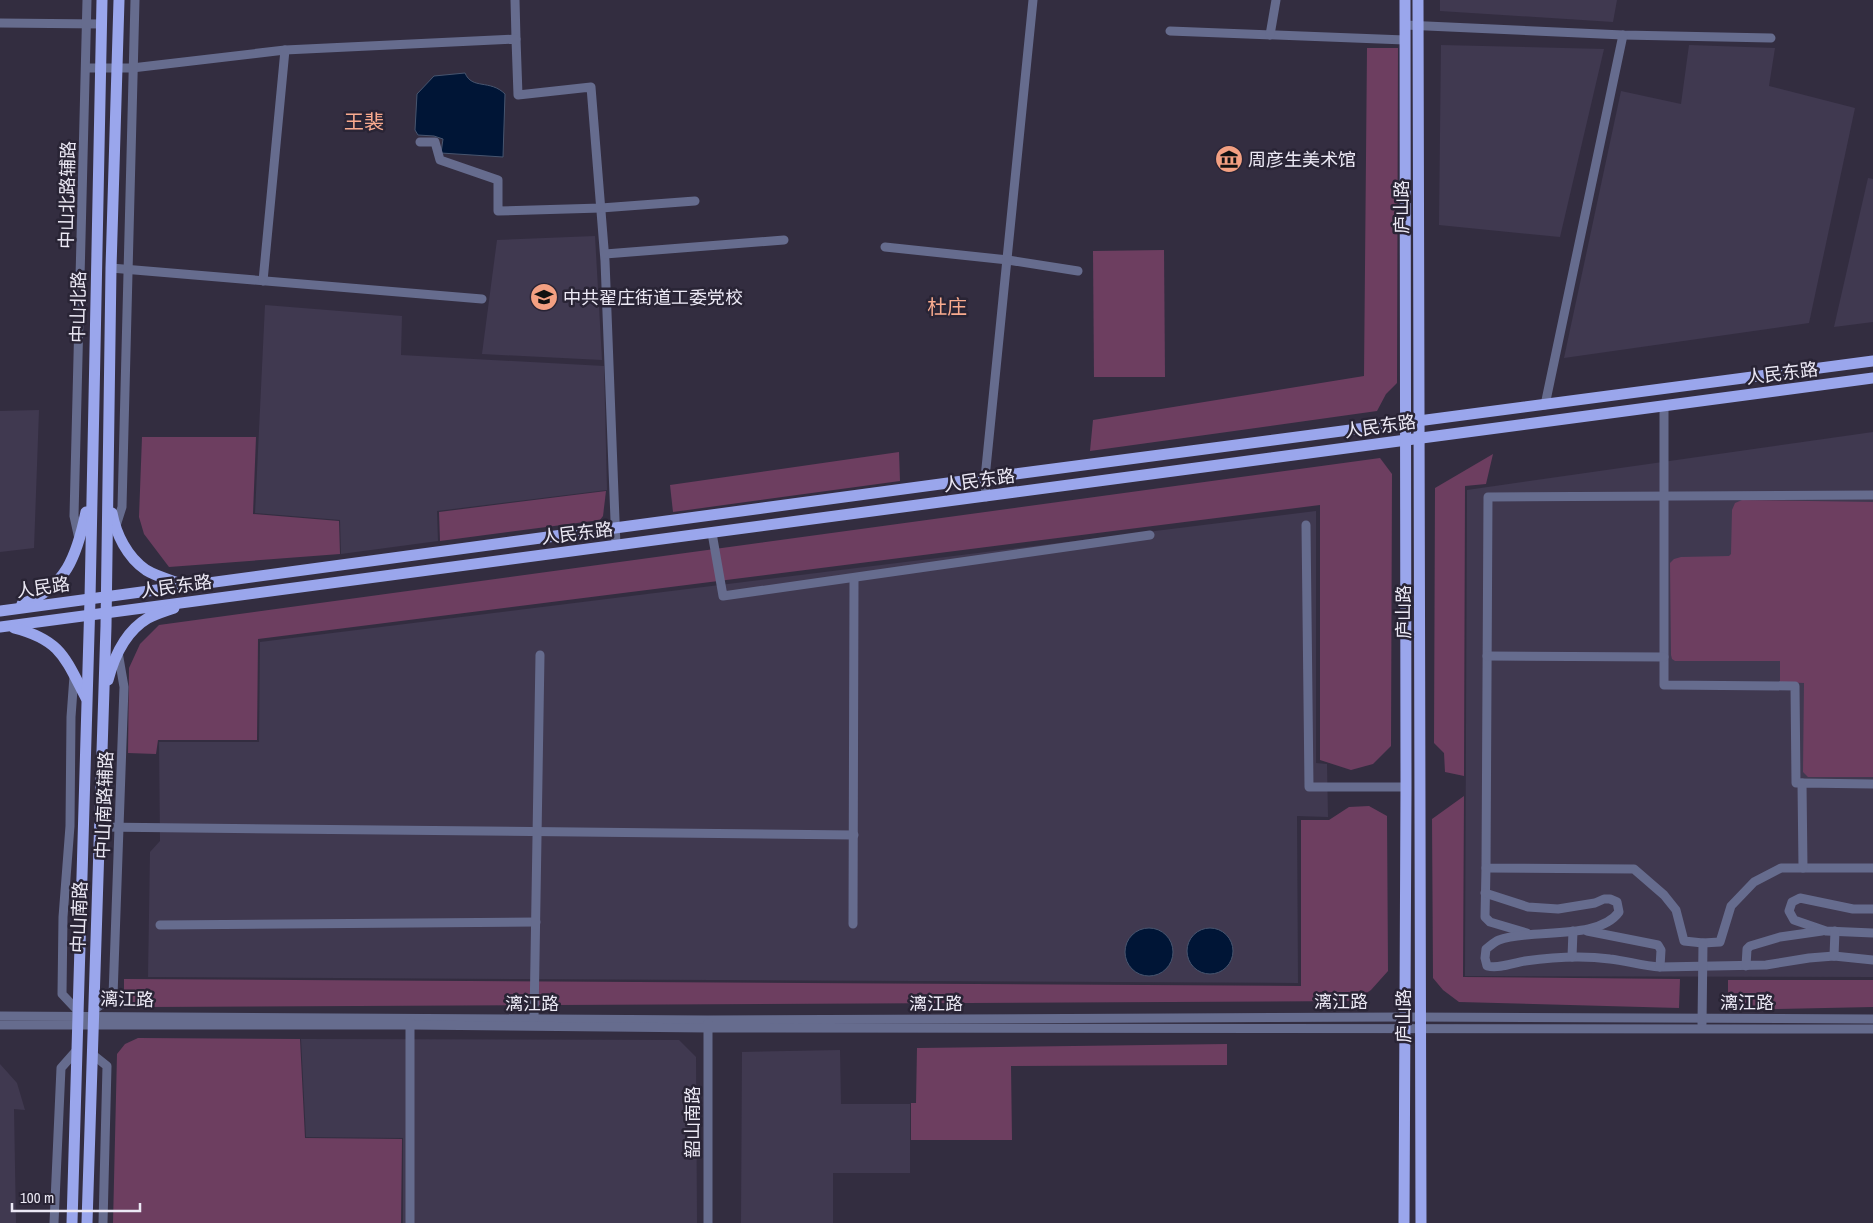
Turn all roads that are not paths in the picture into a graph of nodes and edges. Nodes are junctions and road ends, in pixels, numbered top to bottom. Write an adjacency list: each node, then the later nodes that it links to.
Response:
1 (87, 0): 11 (street, 中山北路辅路)
2 (102, 0): 12 (main road, 中山北路)
3 (119, 0): 24 (main road, 中山北路)
4 (134, 0): 25 (street)
5 (515, 0): 19 (street)
6 (1033, 0): 32 (street)
7 (1276, 0): 16 (street)
8 (1405, 0): 13 (main road, 庐山路)
9 (1418, 0): 14 (main road, 庐山路)
10 (0, 23): 11 (street)
11 (86, 24): 12 (street); 22 (street, 中山北路辅路)
12 (101, 24): 23 (main road, 中山北路)
13 (1405, 25): 14 (street); 20 (main road, 庐山路)
14 (1418, 25): 17 (street); 42 (main road, 庐山路)
15 (1170, 31): 16 (street)
16 (1270, 35): 20 (street)
17 (1623, 35): 18 (street); 40 (street)
18 (1771, 38)
19 (516, 39): 21 (street); 28 (street)
20 (1405, 40): 43 (main road, 庐山路)
21 (285, 50): 25 (street); 36 (street)
22 (86, 68): 23 (street); 57 (street, 中山北路辅路)
23 (99, 68): 24 (street); 47 (main road, 中山北路)
24 (117, 68): 25 (street); 33 (main road, 中山北路)
25 (132, 68): 34 (street)
26 (420, 142): 28 (street)
27 (696, 202): 28 (street)
28 (601, 208): 31 (street)
29 (784, 240): 31 (street)
30 (885, 247): 32 (street)
31 (604, 254): 53 (street)
32 (1008, 260): 35 (street); 46 (street)
33 (111, 268): 34 (street); 48 (main road, 中山北路)
34 (127, 269): 36 (street); 54 (street)
35 (1078, 271)
36 (263, 280): 37 (street)
37 (482, 300)
38 (1873, 361): 40 (main road, 人民东路)
39 (1873, 378): 41 (main road, 人民东路)
40 (1545, 405): 42 (main road, 人民东路)
41 (1664, 406): 44 (main road, 人民东路); 50 (street)
42 (1420, 420): 43 (main road, 人民东路); 44 (main road, 庐山路)
43 (1406, 423): 45 (main road, 庐山路); 46 (main road, 人民东路)
44 (1420, 438): 45 (main road, 人民东路); 78 (main road, 庐山路)
45 (1406, 440): 51 (main road, 人民东路); 77 (main road, 庐山路)
46 (985, 478): 51 (street); 53 (main road, 人民东路)
47 (92, 489): 57 (main road); 62 (main road, 中山北路)
48 (107, 492): 54 (main road); 61 (main road, 中山北路)
49 (1873, 494): 50 (street)
50 (1664, 496): 70 (street); 71 (street)
51 (986, 497): 55 (main road, 人民东路)
52 (1306, 525): 77 (street)
53 (615, 528): 58 (street); 60 (main road, 人民东路)
54 (115, 529): 60 (main road)
55 (712, 533): 58 (main road, 人民东路); 59 (street)
56 (1150, 535): 59 (street)
57 (80, 540): 64 (main road)
58 (616, 546): 63 (main road, 人民东路)
59 (854, 578): 84 (street)
60 (188, 586): 61 (main road, 人民东路)
61 (106, 596): 62 (main road, 人民东路); 65 (main road, 中山北路)
62 (90, 598): 64 (main road, 人民路); 66 (main road, 中山北路)
63 (188, 602): 65 (main road, 人民东路); 68 (main road)
64 (4, 610)
65 (106, 613): 66 (main road, 人民东路); 74 (main road, 中山南路)
66 (89, 615): 67 (main road, 人民路); 73 (main road, 中山南路)
67 (4, 627): 72 (main road)
68 (118, 652): 74 (main road); 82 (street, 中山南路辅路)
69 (540, 655): 83 (street)
70 (1487, 656): 71 (street); 85 (street)
71 (1664, 657): 75 (street)
72 (74, 676): 73 (main road); 79 (street, 中山南路辅路)
73 (87, 699): 80 (main road, 中山南路)
74 (102, 699): 81 (main road, 中山南路)
75 (1802, 783): 76 (street); 86 (street)
76 (1873, 784)
77 (1406, 787): 78 (main road); 118 (main road, 庐山路)
78 (1420, 787): 119 (main road, 庐山路)
79 (70, 826): 80 (street); 112 (street, 中山南路辅路)
80 (83, 827): 81 (main road); 112 (main road, 中山南路)
81 (99, 827): 82 (street); 113 (main road, 中山南路)
82 (120, 828): 83 (street); 113 (street, 中山南路辅路)
83 (537, 833): 84 (street); 91 (street)
84 (854, 836): 93 (street)
85 (1486, 868): 88 (street); 104 (street)
86 (1803, 868): 87 (street); 104 (street)
87 (1873, 868)
88 (1485, 893): 92 (street); 95 (street)
89 (1873, 910): 90 (street)
90 (1797, 921): 98 (street); 101 (street)
91 (536, 922): 94 (street); 115 (street)
92 (1609, 922): 96 (street); 100 (street)
93 (853, 924)
94 (160, 925)
95 (1507, 928): 102 (street); 103 (street)
96 (1585, 930): 97 (street); 100 (street)
97 (1573, 931): 102 (street); 106 (street)
98 (1830, 931): 99 (street); 101 (street); 105 (street)
99 (1873, 933)
100 (1609, 934): 110 (street)
101 (1797, 934): 109 (street)
102 (1532, 935): 103 (street)
103 (1507, 938): 106 (street)
104 (1703, 943): 108 (street)
105 (1834, 956): 107 (street); 109 (street)
106 (1572, 957): 110 (street)
107 (1873, 960)
108 (1703, 966): 109 (street); 110 (street); 114 (street)
109 (1746, 966)
110 (1660, 967)
111 (0, 1016): 112 (street, 漓江路)
112 (77, 1016): 113 (street, 漓江路); 121 (street, 漓江路); 124 (main road, 中山南路)
113 (93, 1017): 117 (street, 漓江路); 125 (main road, 中山南路)
114 (1702, 1018): 116 (street, 漓江路); 119 (street, 漓江路); 123 (street)
115 (534, 1019): 117 (street, 漓江路); 120 (street, 漓江路)
116 (1873, 1019)
117 (410, 1022): 120 (street, 漓江路); 130 (street)
118 (1406, 1022): 119 (street, 漓江路); 120 (street, 漓江路); 132 (main road, 庐山路)
119 (1421, 1023): 123 (street, 漓江路); 133 (main road, 庐山路)
120 (708, 1024): 131 (street, 韶山南路)
121 (0, 1025)
122 (1873, 1028): 123 (street, 漓江路)
123 (1702, 1030)
124 (76, 1051): 126 (street); 127 (main road, 中山南路)
125 (92, 1054): 128 (main road, 中山南路); 129 (street)
126 (54, 1223)
127 (72, 1223)
128 (88, 1223)
129 (103, 1223)
130 (410, 1223)
131 (708, 1223)
132 (1404, 1223)
133 (1421, 1223)

